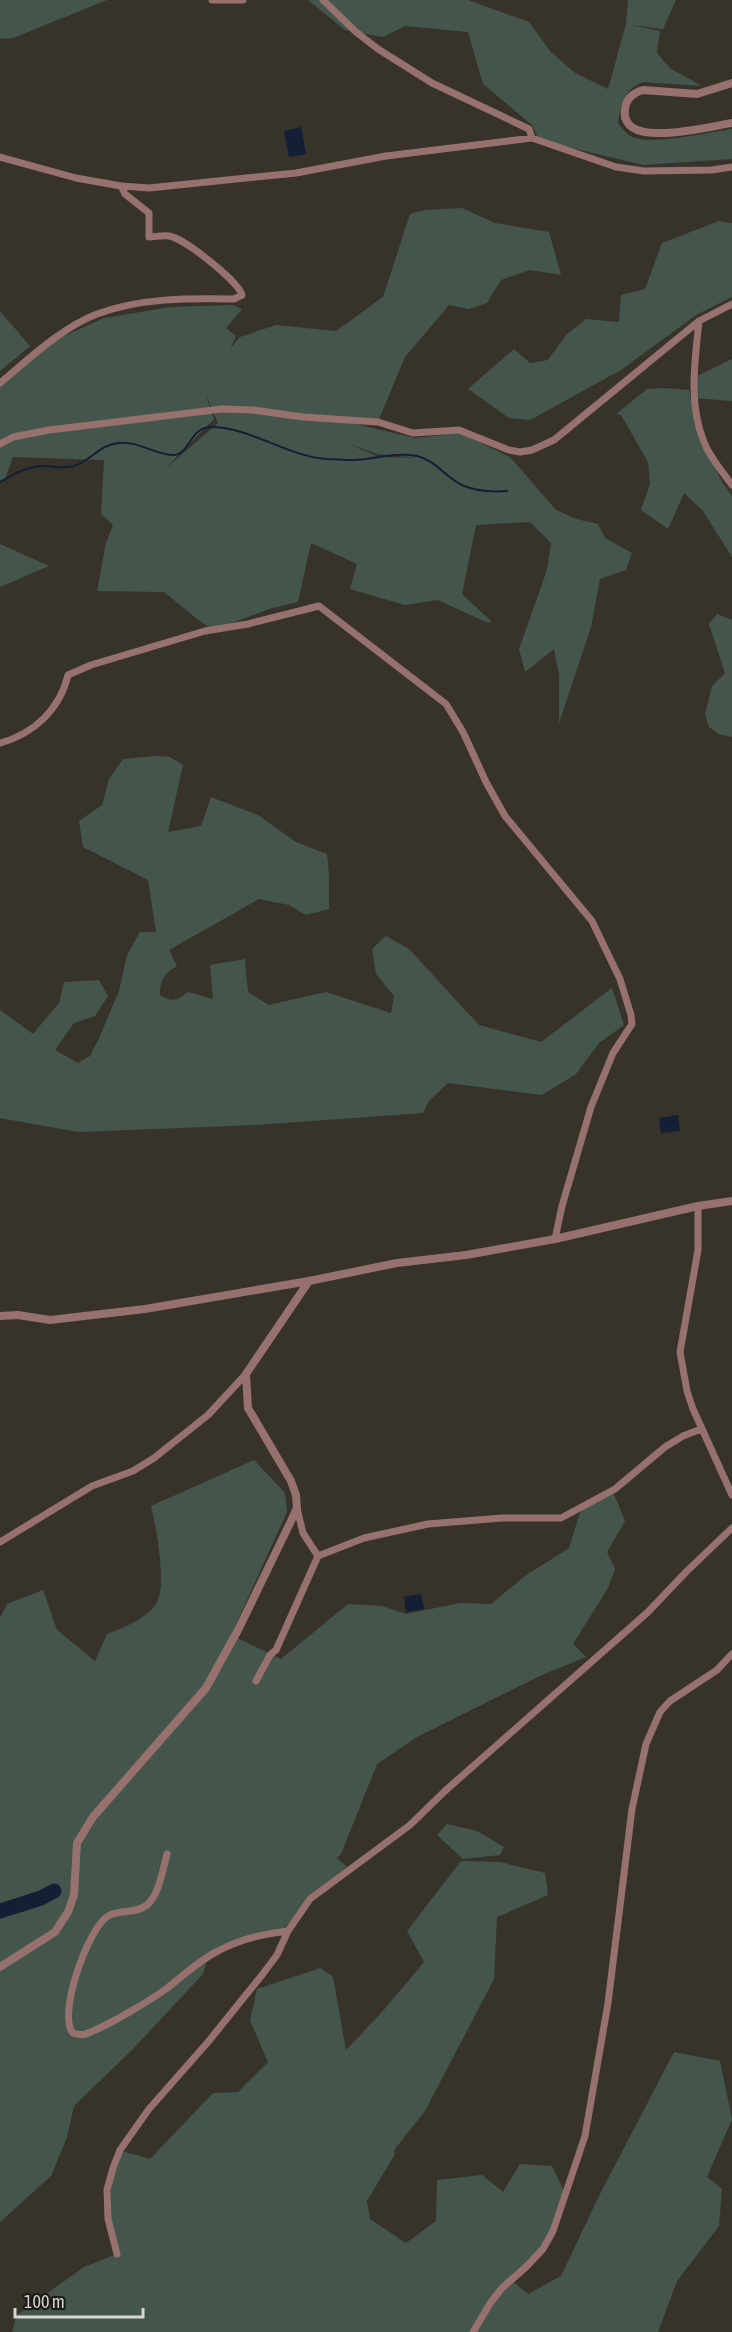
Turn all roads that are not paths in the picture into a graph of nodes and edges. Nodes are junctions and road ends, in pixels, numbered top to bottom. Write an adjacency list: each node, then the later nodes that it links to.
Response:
1 (212, 0): 2 (street)
2 (243, 0)
3 (323, 0): 6 (street)
4 (732, 83): 5 (street)
5 (732, 123)
6 (532, 138): 8 (street); 9 (street)
7 (0, 157): 9 (street)
8 (732, 167)
9 (121, 186): 12 (street)
10 (732, 304): 11 (street)
11 (699, 321): 13 (street); 14 (street)
12 (0, 383)
13 (0, 444)
14 (732, 485)
15 (0, 743): 18 (street)
16 (732, 1201): 17 (street)
17 (698, 1206): 18 (street); 22 (street)
18 (555, 1239): 19 (street)
19 (309, 1281): 20 (street); 21 (street)
20 (0, 1316)
21 (246, 1374): 24 (street); 26 (street)
22 (701, 1428): 23 (street); 27 (street)
23 (732, 1495)
24 (297, 1508): 27 (street); 32 (street)
25 (732, 1528): 31 (street)
26 (0, 1542)
27 (318, 1556): 29 (street)
28 (732, 1654): 34 (street)
29 (256, 1681)
30 (167, 1854): 31 (street)
31 (288, 1931): 33 (street)
32 (0, 1967)
33 (117, 2254)
34 (473, 2332)

